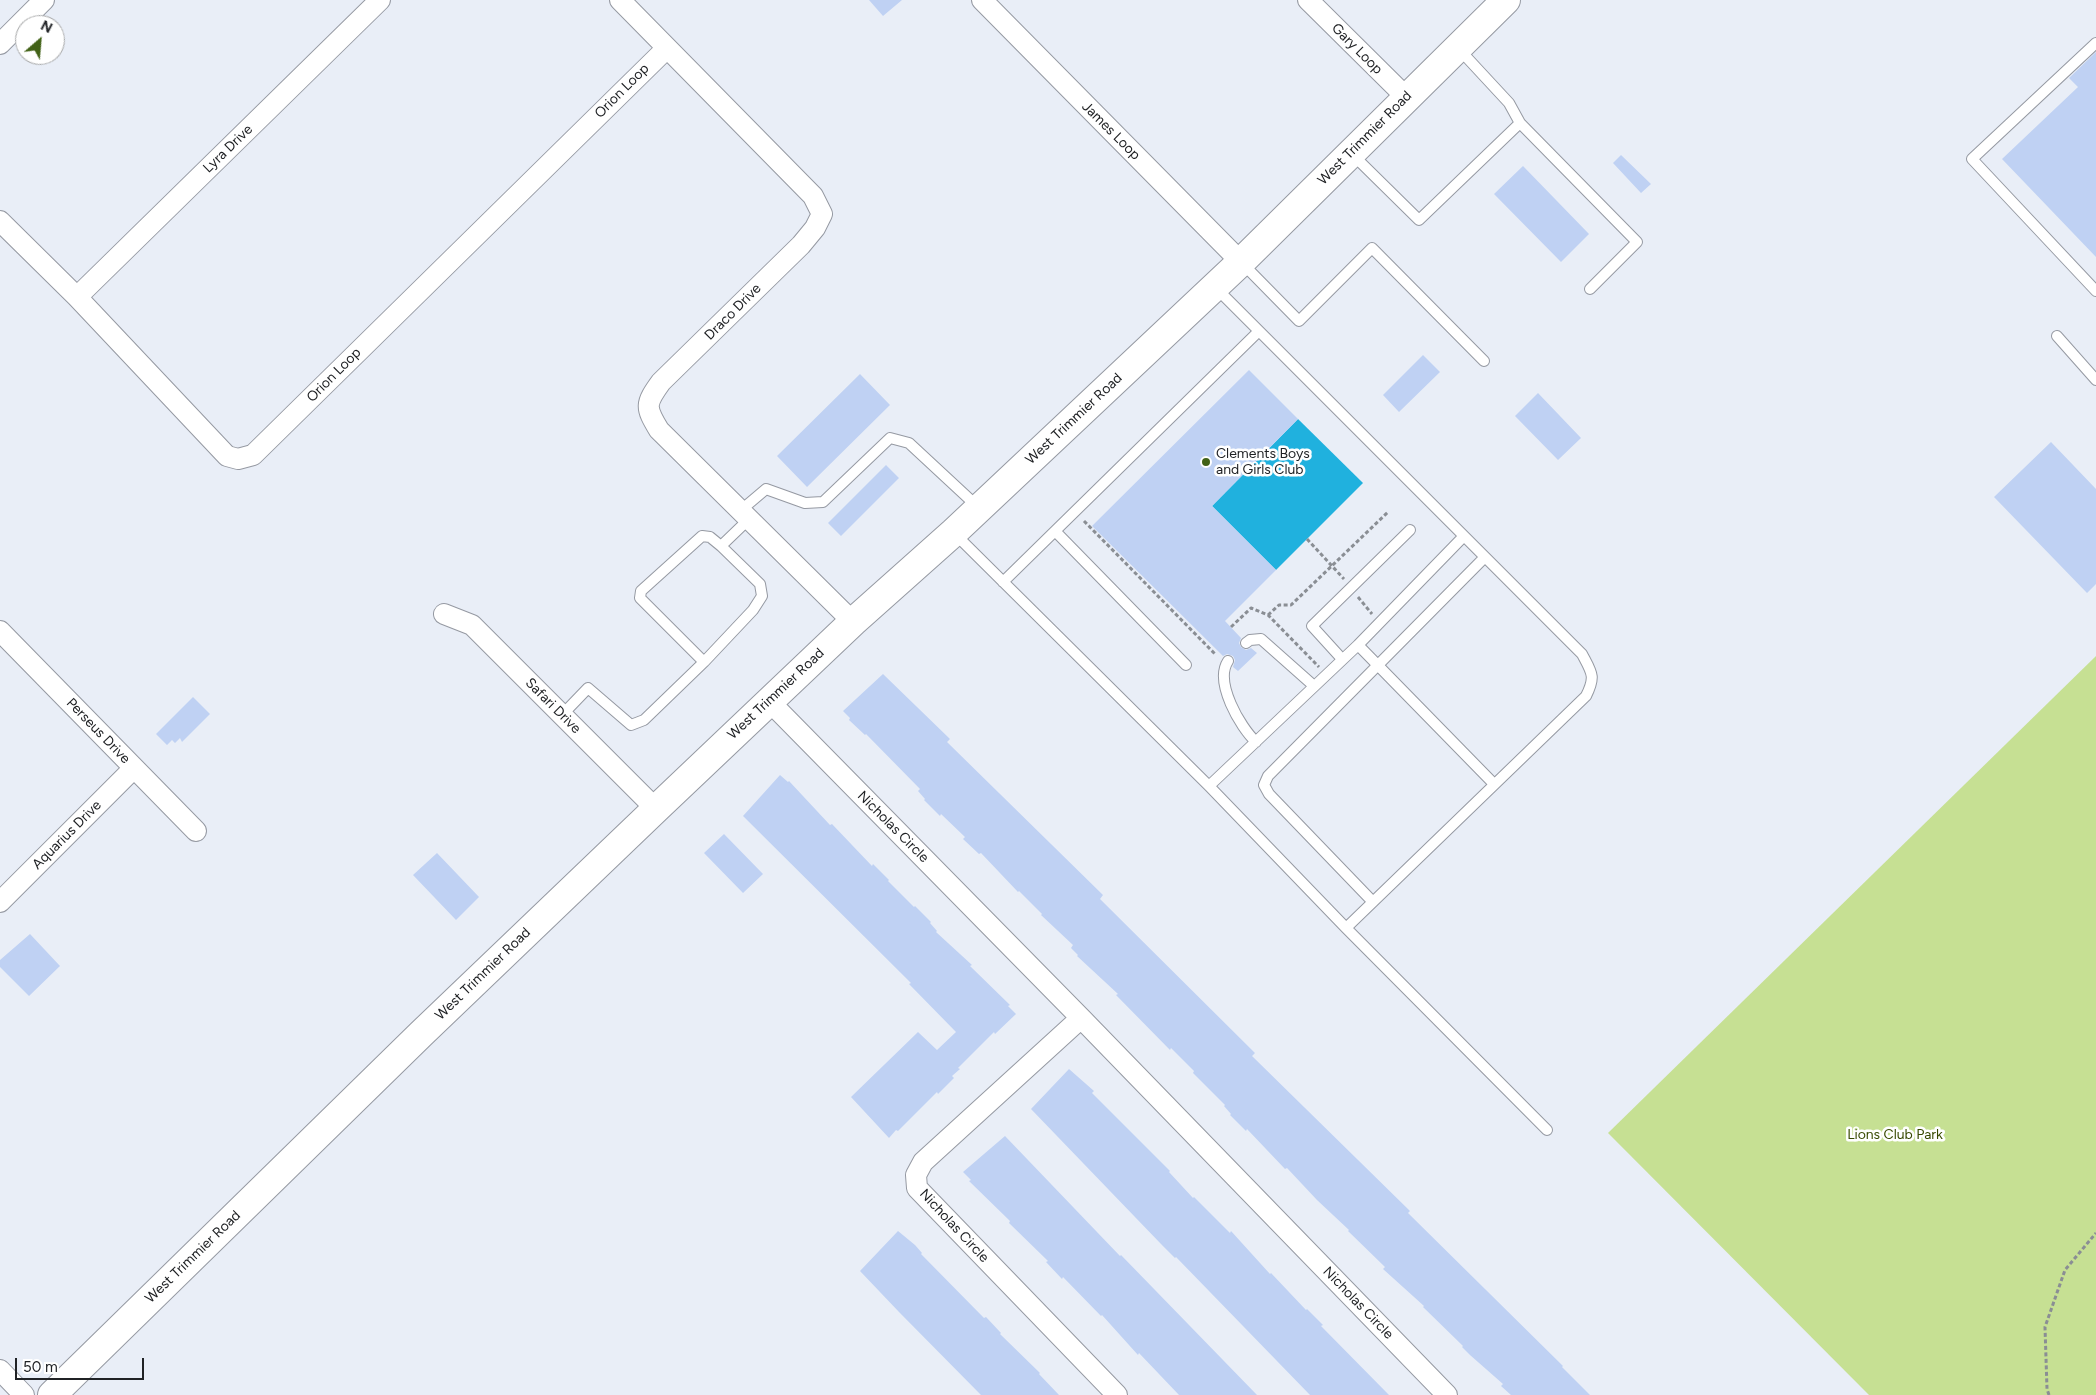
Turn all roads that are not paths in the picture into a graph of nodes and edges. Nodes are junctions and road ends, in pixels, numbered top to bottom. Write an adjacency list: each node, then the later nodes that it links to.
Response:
1 (44, 0): 8 (street)
2 (380, 0): 19 (street, Lyra Drive)
3 (620, 0): 10 (street, Draco Drive)
4 (982, 0): 15 (street, James Loop)
5 (1308, 0): 11 (street, Gary Loop)
6 (1506, 0): 9 (main road, West Trimmier Road)
7 (2096, 43): 18 (lane)
8 (0, 44)
9 (1457, 47): 11 (main road, West Trimmier Road); 12 (lane)
10 (667, 48): 19 (street, Orion Loop); 25 (street, Draco Drive)
11 (1406, 97): 13 (main road, West Trimmier Road)
12 (1520, 123): 13 (lane); 17 (lane)
13 (1351, 152): 15 (main road, West Trimmier Road)
14 (0, 221): 19 (street, Orion Loop)
15 (1241, 262): 16 (main road, West Trimmier Road); 22 (lane)
16 (1215, 286): 20 (lane); 24 (main road, West Trimmier Road)
17 (1590, 289)
18 (2096, 291)
19 (77, 297)
20 (1259, 331): 27 (lane); 29 (lane)
21 (2057, 336): 23 (lane)
22 (1484, 361)
23 (2096, 380)
24 (979, 508): 25 (lane); 28 (main road, West Trimmier Road)
25 (744, 515): 30 (lane); 34 (street, Draco Drive)
26 (1410, 530): 38 (lane)
27 (1055, 531): 32 (lane); 41 (lane)
28 (954, 532): 32 (lane); 34 (main road, West Trimmier Road)
29 (1464, 536): 31 (lane); 37 (lane)
30 (721, 546): 39 (lane); 39 (lane)
31 (1485, 557): 42 (lane); 48 (lane)
32 (1003, 582): 49 (lane)
33 (444, 614): 45 (street, Safari Drive)
34 (853, 622): 44 (main road, West Trimmier Road)
35 (0, 631): 47 (street, Perseus Drive)
36 (1246, 643): 43 (lane)
37 (1358, 645): 38 (lane); 42 (lane)
38 (1342, 659): 43 (lane)
39 (704, 662): 45 (lane)
40 (1227, 663): 46 (lane)
41 (1186, 665)
42 (1377, 666): 48 (lane); 53 (lane)
43 (1314, 686): 46 (lane)
44 (769, 701): 50 (main road, West Trimmier Road); 55 (street, Nicholas Circle)
45 (562, 715): 50 (street, Safari Drive)
46 (1256, 742): 49 (lane)
47 (134, 768): 51 (street, Perseus Drive); 52 (street, Aquarius Drive)
48 (1494, 784): 53 (lane)
49 (1209, 786): 54 (lane)
50 (656, 809): 59 (main road, West Trimmier Road)
51 (196, 832)
52 (0, 902)
53 (1373, 902): 54 (lane)
54 (1346, 928): 56 (lane)
55 (1081, 1018): 60 (street, Nicholas Circle); 61 (street, Nicholas Circle)
56 (1547, 1130)
57 (0, 1370): 58 (street)
58 (24, 1395)
59 (52, 1395)
60 (1117, 1395)
61 (1447, 1395)

